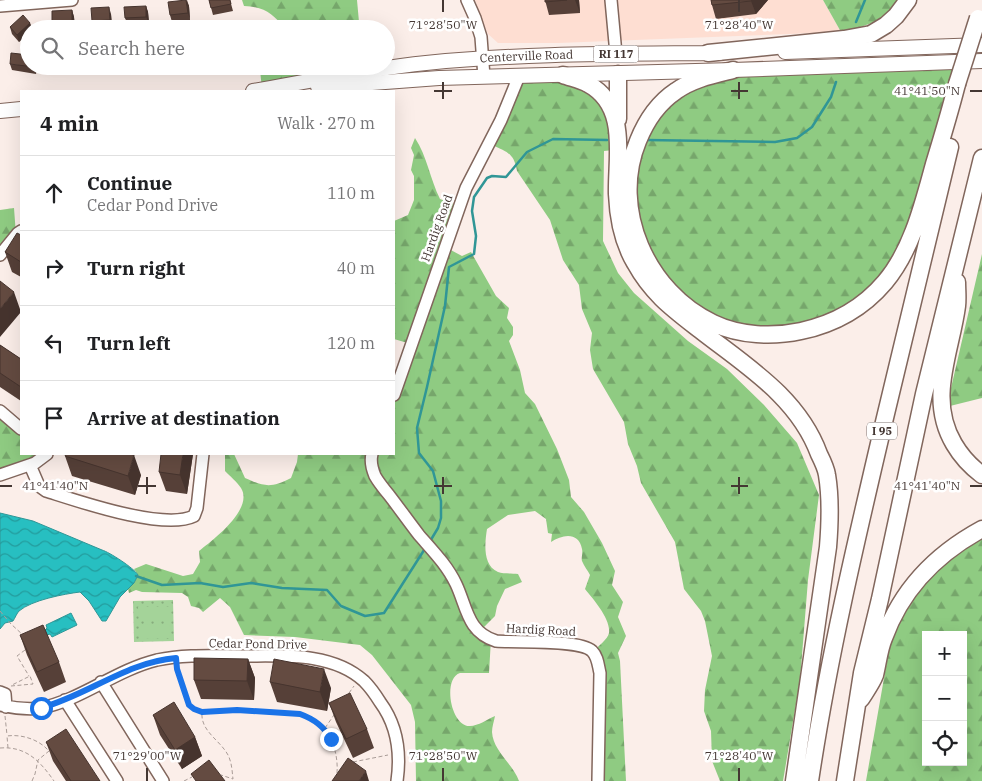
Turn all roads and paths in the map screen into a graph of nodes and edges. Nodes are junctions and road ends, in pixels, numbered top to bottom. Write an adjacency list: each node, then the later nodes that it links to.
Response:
1 (72, 0): 5 (street)
2 (467, 0): 10 (street)
3 (612, 0): 9 (street)
4 (908, 0): 8 (highway)
5 (0, 6)
6 (981, 14): 19 (highway, bridge)
7 (982, 45): 8 (main road, Centerville Road / RI 117)
8 (708, 53): 9 (main road, Centerville Road / RI 117)
9 (616, 54): 10 (main road, Centerville Road / RI 117); 14 (main road)
10 (482, 59): 12 (main road, Centerville Road / RI 117); 17 (street)
11 (982, 61): 13 (main road, Centerville Road / RI 117)
12 (395, 67)
13 (732, 70): 14 (main road, Centerville Road / RI 117); 19 (highway)
14 (618, 74): 16 (main road, Centerville Road / RI 117); 24 (highway)
15 (346, 75): 20 (main road, Centerville Road / RI 117)
16 (563, 75): 18 (main road, Centerville Road / RI 117); 24 (highway)
17 (484, 76): 18 (main road, Centerville Road / RI 117); 21 (main road, Centerville Road / RI 117)
18 (519, 76): 29 (street, Hardig Road)
19 (962, 84): 72 (highway, I 95)
20 (259, 90)
21 (267, 90)
22 (20, 110): 23 (main road)
23 (0, 111)
24 (618, 129): 71 (highway)
25 (982, 158): 28 (highway, I 95)
26 (20, 232): 27 (street)
27 (0, 255)
28 (957, 259): 37 (highway); 50 (highway, I 95)
29 (395, 392)
30 (0, 411): 31 (street)
31 (20, 428)
32 (45, 455): 35 (street)
33 (203, 455): 35 (street)
34 (372, 455): 70 (street, Hardig Road)
35 (30, 465): 36 (street)
36 (0, 475)
37 (982, 475)
38 (982, 529): 50 (highway)
39 (0, 611): 40 (path)
40 (25, 636)
41 (25, 650): 43 (path)
42 (176, 658): 44 (street, Cedar Pond Drive); 45 (street, Cedar Pond Drive); 51 (path)
43 (30, 676): 46 (path); 46 (path)
44 (360, 678): 47 (path); 57 (street, Cedar Pond Drive)
45 (101, 682): 48 (street, Cedar Pond Drive); 67 (street)
46 (6, 690): 49 (street)
47 (348, 694)
48 (65, 700): 49 (street, Cedar Pond Drive); 66 (street)
49 (3, 706): 54 (path)
50 (855, 709): 73 (highway, I 95)
51 (202, 712): 53 (path); 63 (path)
52 (334, 714): 53 (path)
53 (325, 729): 62 (path)
54 (7, 736): 56 (path); 58 (path)
55 (0, 748): 56 (path)
56 (8, 748): 58 (path)
57 (398, 756): 59 (path); 69 (street, Cedar Pond Drive)
58 (38, 760): 64 (path); 65 (path)
59 (347, 763)
60 (221, 775): 63 (path)
61 (192, 777): 68 (path)
62 (335, 779)
63 (234, 780)
64 (32, 781)
65 (54, 781)
66 (116, 781)
67 (163, 781)
68 (184, 781)
69 (397, 781)
70 (598, 781)
71 (794, 781)
72 (810, 781)
73 (845, 781)

